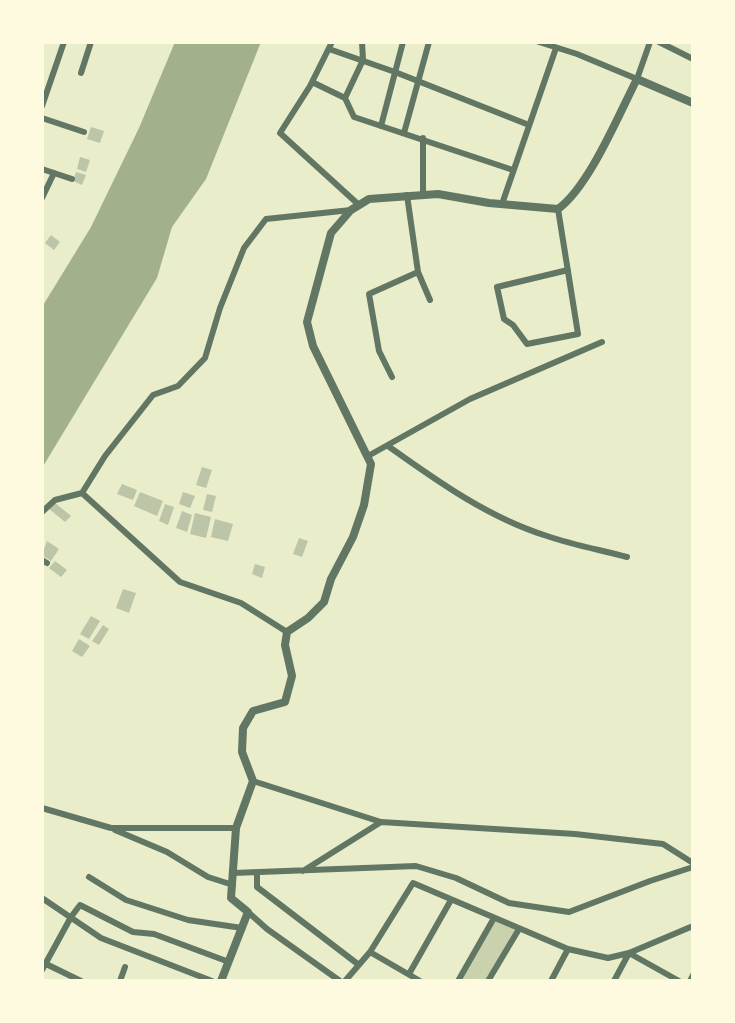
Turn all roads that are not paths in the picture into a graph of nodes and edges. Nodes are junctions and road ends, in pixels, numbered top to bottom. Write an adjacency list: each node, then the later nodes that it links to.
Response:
1 (64, 42): 21 (street)
2 (91, 42): 15 (street)
3 (332, 42): 11 (street)
4 (362, 42): 13 (street)
5 (403, 42): 14 (street)
6 (429, 42): 17 (street)
7 (539, 42): 10 (street)
8 (650, 42): 16 (street)
9 (658, 42): 12 (street)
10 (556, 48): 16 (street); 23 (street)
11 (329, 49): 13 (street); 18 (street)
12 (693, 59)
13 (363, 60): 14 (street); 19 (street)
14 (395, 72): 17 (street); 24 (street)
15 (81, 73)
16 (637, 79): 20 (street); 37 (street)
17 (417, 80): 23 (street); 26 (street)
18 (312, 82): 19 (street); 36 (street)
19 (345, 98): 24 (street)
20 (693, 103)
21 (42, 106)
22 (42, 118): 25 (street)
23 (529, 125): 29 (street)
24 (381, 126): 26 (street)
25 (84, 132)
26 (404, 133): 27 (street)
27 (423, 138): 29 (street); 32 (street)
28 (42, 169): 30 (street)
29 (513, 170): 35 (street)
30 (54, 173): 31 (street); 34 (street)
31 (72, 179)
32 (423, 194): 33 (street); 35 (street)
33 (407, 195): 36 (street); 40 (street)
34 (42, 198)
35 (502, 204): 37 (street)
36 (359, 205): 38 (street)
37 (558, 209): 39 (street)
38 (351, 210): 45 (street); 46 (street)
39 (568, 270): 39 (street)
40 (418, 272): 41 (street); 43 (street)
41 (430, 300)
42 (602, 342): 44 (street)
43 (392, 377)
44 (387, 446): 45 (street); 48 (street)
45 (368, 456): 49 (street)
46 (82, 493): 47 (street); 49 (street)
47 (42, 512)
48 (627, 557)
49 (287, 632): 50 (street)
50 (253, 781): 52 (street); 54 (street)
51 (42, 808): 53 (street)
52 (381, 822): 55 (street); 56 (street)
53 (111, 828): 54 (street); 60 (street)
54 (236, 828): 57 (street)
55 (693, 865): 56 (street)
56 (301, 872): 58 (street)
57 (233, 873): 58 (street); 60 (street)
58 (257, 873): 73 (street)
59 (89, 877): 67 (street)
60 (233, 885): 63 (street)
61 (42, 898): 64 (street)
62 (451, 900): 65 (street); 70 (street); 76 (street)
63 (248, 912): 67 (street); 82 (street)
64 (71, 917): 72 (street); 74 (street); 80 (street)
65 (494, 918): 68 (street); 85 (street)
66 (693, 926): 71 (street)
67 (242, 928): 72 (street)
68 (519, 929): 69 (street); 86 (street)
69 (568, 950): 71 (street); 87 (street)
70 (370, 952): 73 (street); 76 (street)
71 (629, 953): 88 (street); 89 (street)
72 (229, 962): 81 (street)
73 (359, 965): 83 (street)
74 (43, 966): 78 (street)
75 (125, 967): 79 (street)
76 (409, 974): 84 (street)
77 (693, 975): 90 (street)
78 (81, 981)
79 (120, 981)
80 (213, 981)
81 (221, 981)
82 (340, 981)
83 (345, 981)
84 (420, 981)
85 (458, 981)
86 (488, 981)
87 (551, 981)
88 (614, 981)
89 (679, 981)
90 (690, 981)

